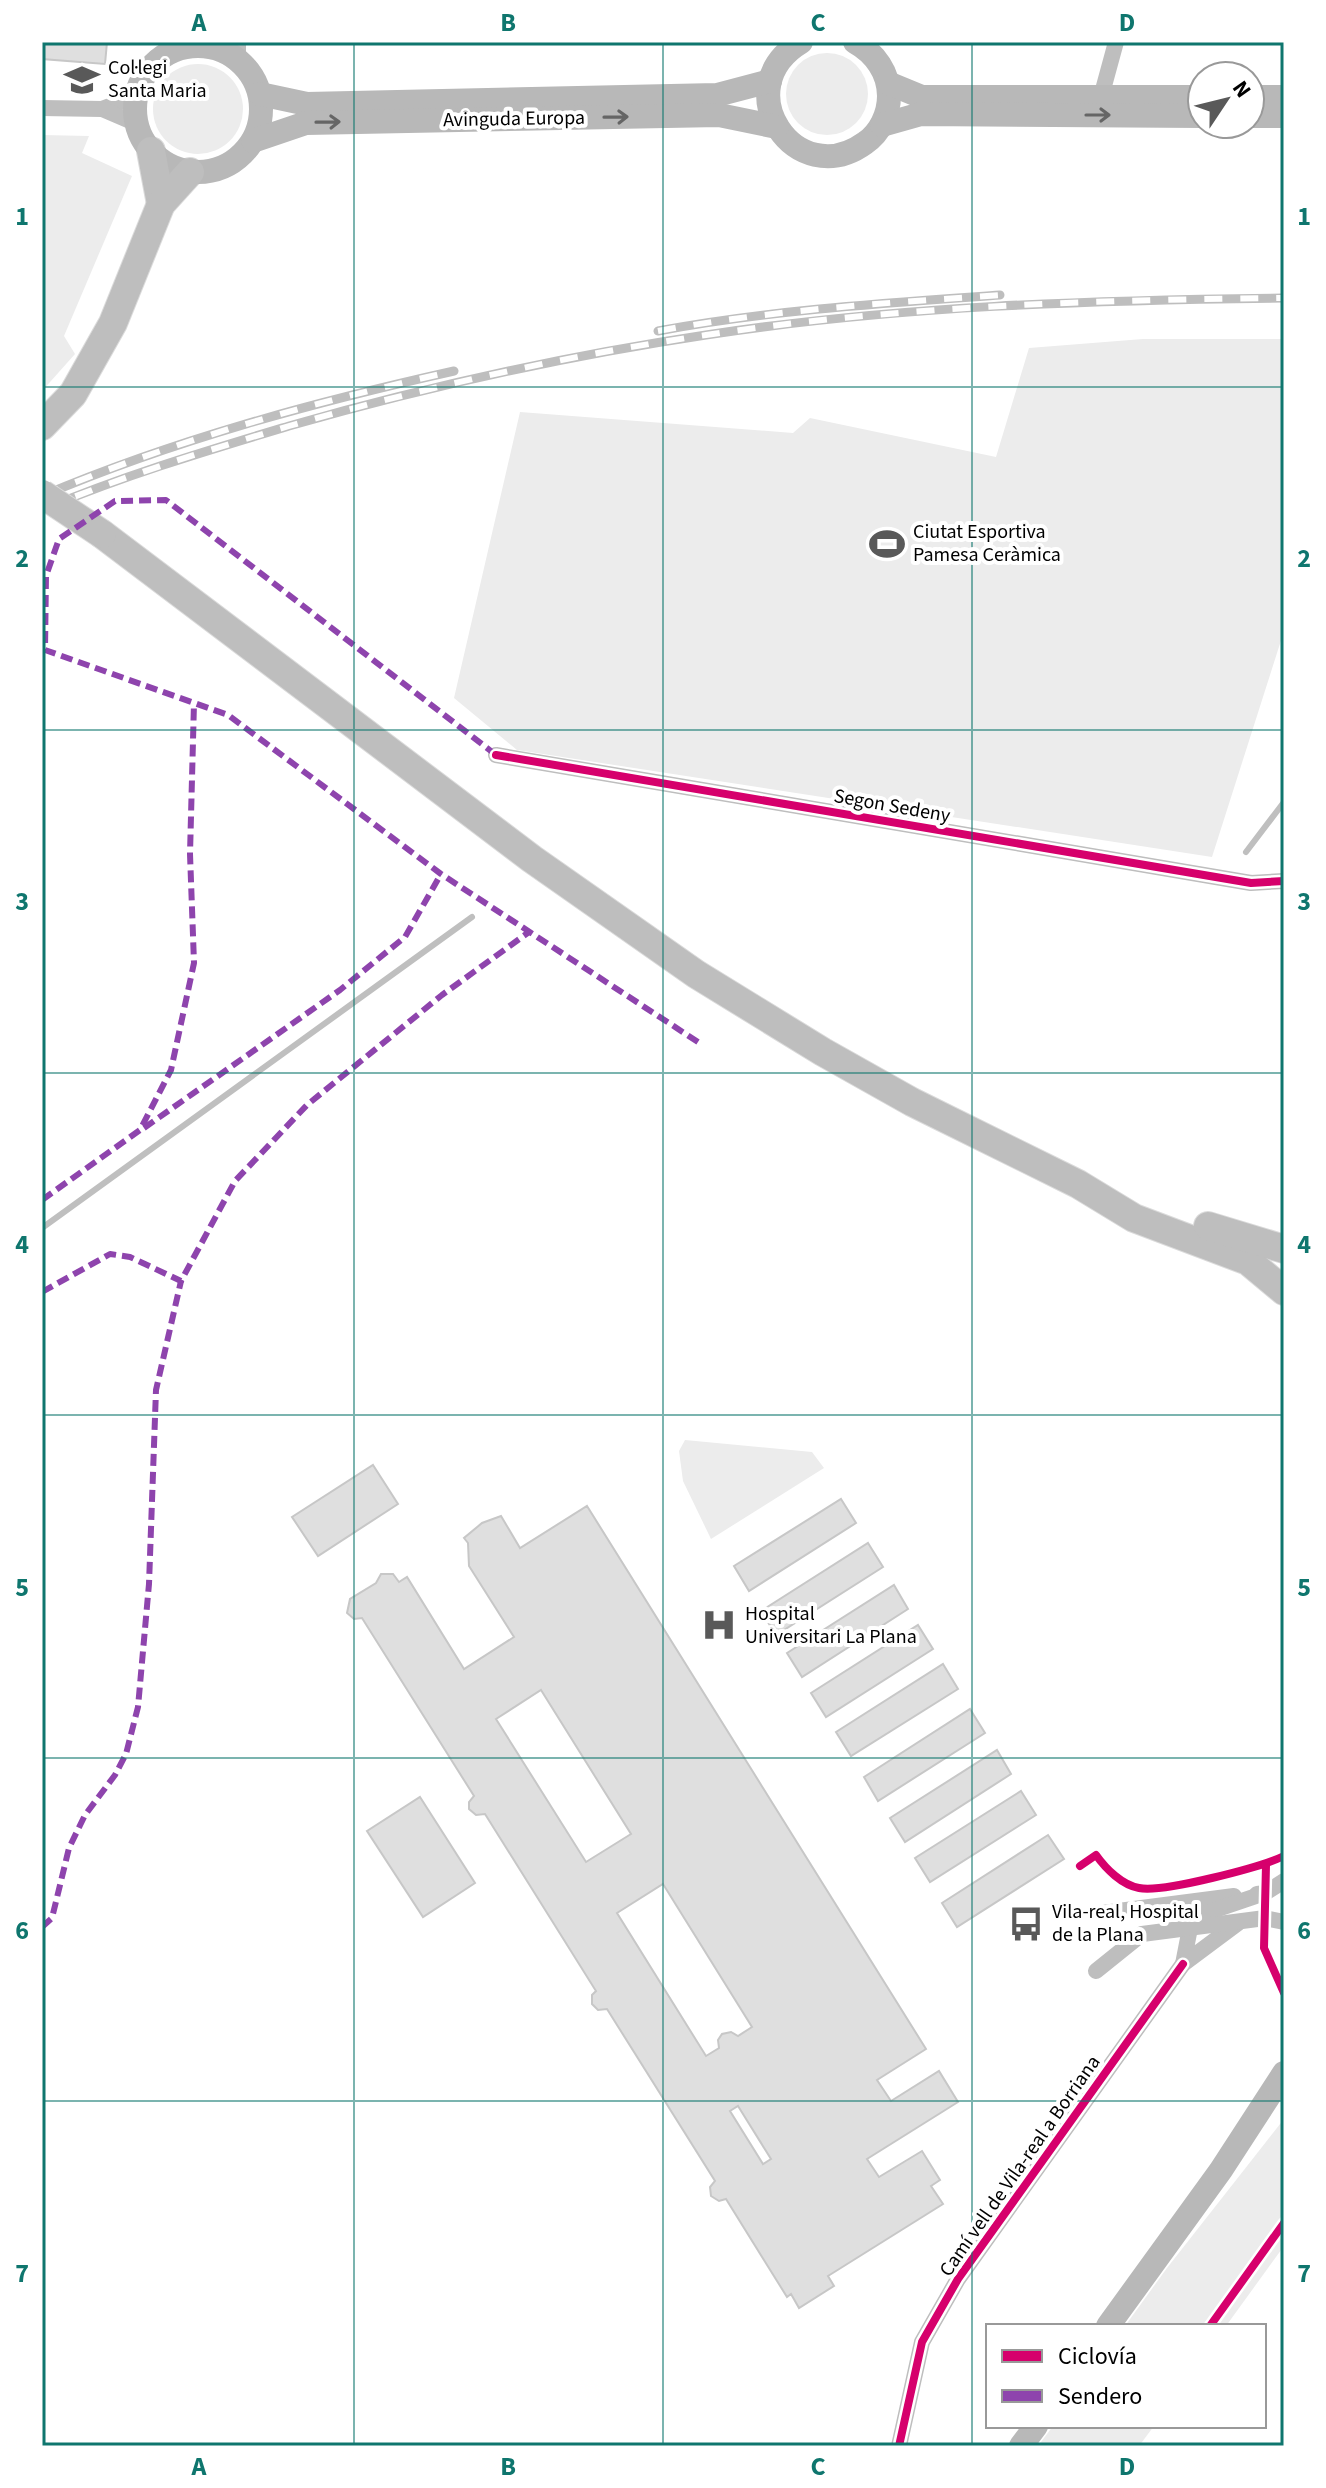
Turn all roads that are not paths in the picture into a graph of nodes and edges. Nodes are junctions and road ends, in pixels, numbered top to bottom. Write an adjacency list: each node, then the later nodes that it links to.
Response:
1 (801, 42): 6 (main road)
2 (855, 42): 7 (main road)
3 (1116, 42): 10 (street)
4 (197, 44): 5 (main road); 9 (main road)
5 (238, 51): 8 (main road)
6 (770, 81): 8 (main road, Avinguda Europa); 17 (main road)
7 (888, 83): 10 (main road); 16 (main road)
8 (260, 94): 18 (main road)
9 (136, 96): 13 (street); 15 (main road)
10 (1101, 97): 11 (main road)
11 (1186, 97)
12 (42, 108): 13 (street)
13 (102, 109): 15 (street)
14 (1186, 116): 16 (main road, one-way to 14)
15 (137, 124): 19 (main road)
16 (882, 125): 17 (main road)
17 (777, 127): 18 (main road, Avinguda Europa, one-way to 17)
18 (253, 141): 20 (main road)
19 (151, 151): 20 (main road); 21 (highway)
20 (190, 172): 21 (highway)
21 (161, 204): 22 (highway)
22 (42, 426)
23 (42, 494): 26 (highway, bridge)
24 (496, 755): 25 (street, Segon Sedeny)
25 (1284, 881)
26 (1078, 1184): 27 (highway); 28 (highway)
27 (1284, 1249)
28 (1284, 1291)
29 (1284, 1881): 30 (street)
30 (1265, 1893): 31 (street); 34 (street)
31 (1103, 1913)
32 (1240, 1921): 33 (street); 34 (street); 35 (street)
33 (1284, 1922)
34 (1190, 1928): 35 (street); 36 (street)
35 (1183, 1964): 42 (street, Camí vell de Vila-real a Borriana)
36 (1096, 1971)
37 (1284, 2073): 39 (main road)
38 (1284, 2104): 39 (main road)
39 (1221, 2170): 40 (main road)
40 (1109, 2324)
41 (1034, 2428): 43 (main road)
42 (899, 2446)
43 (1021, 2446)

